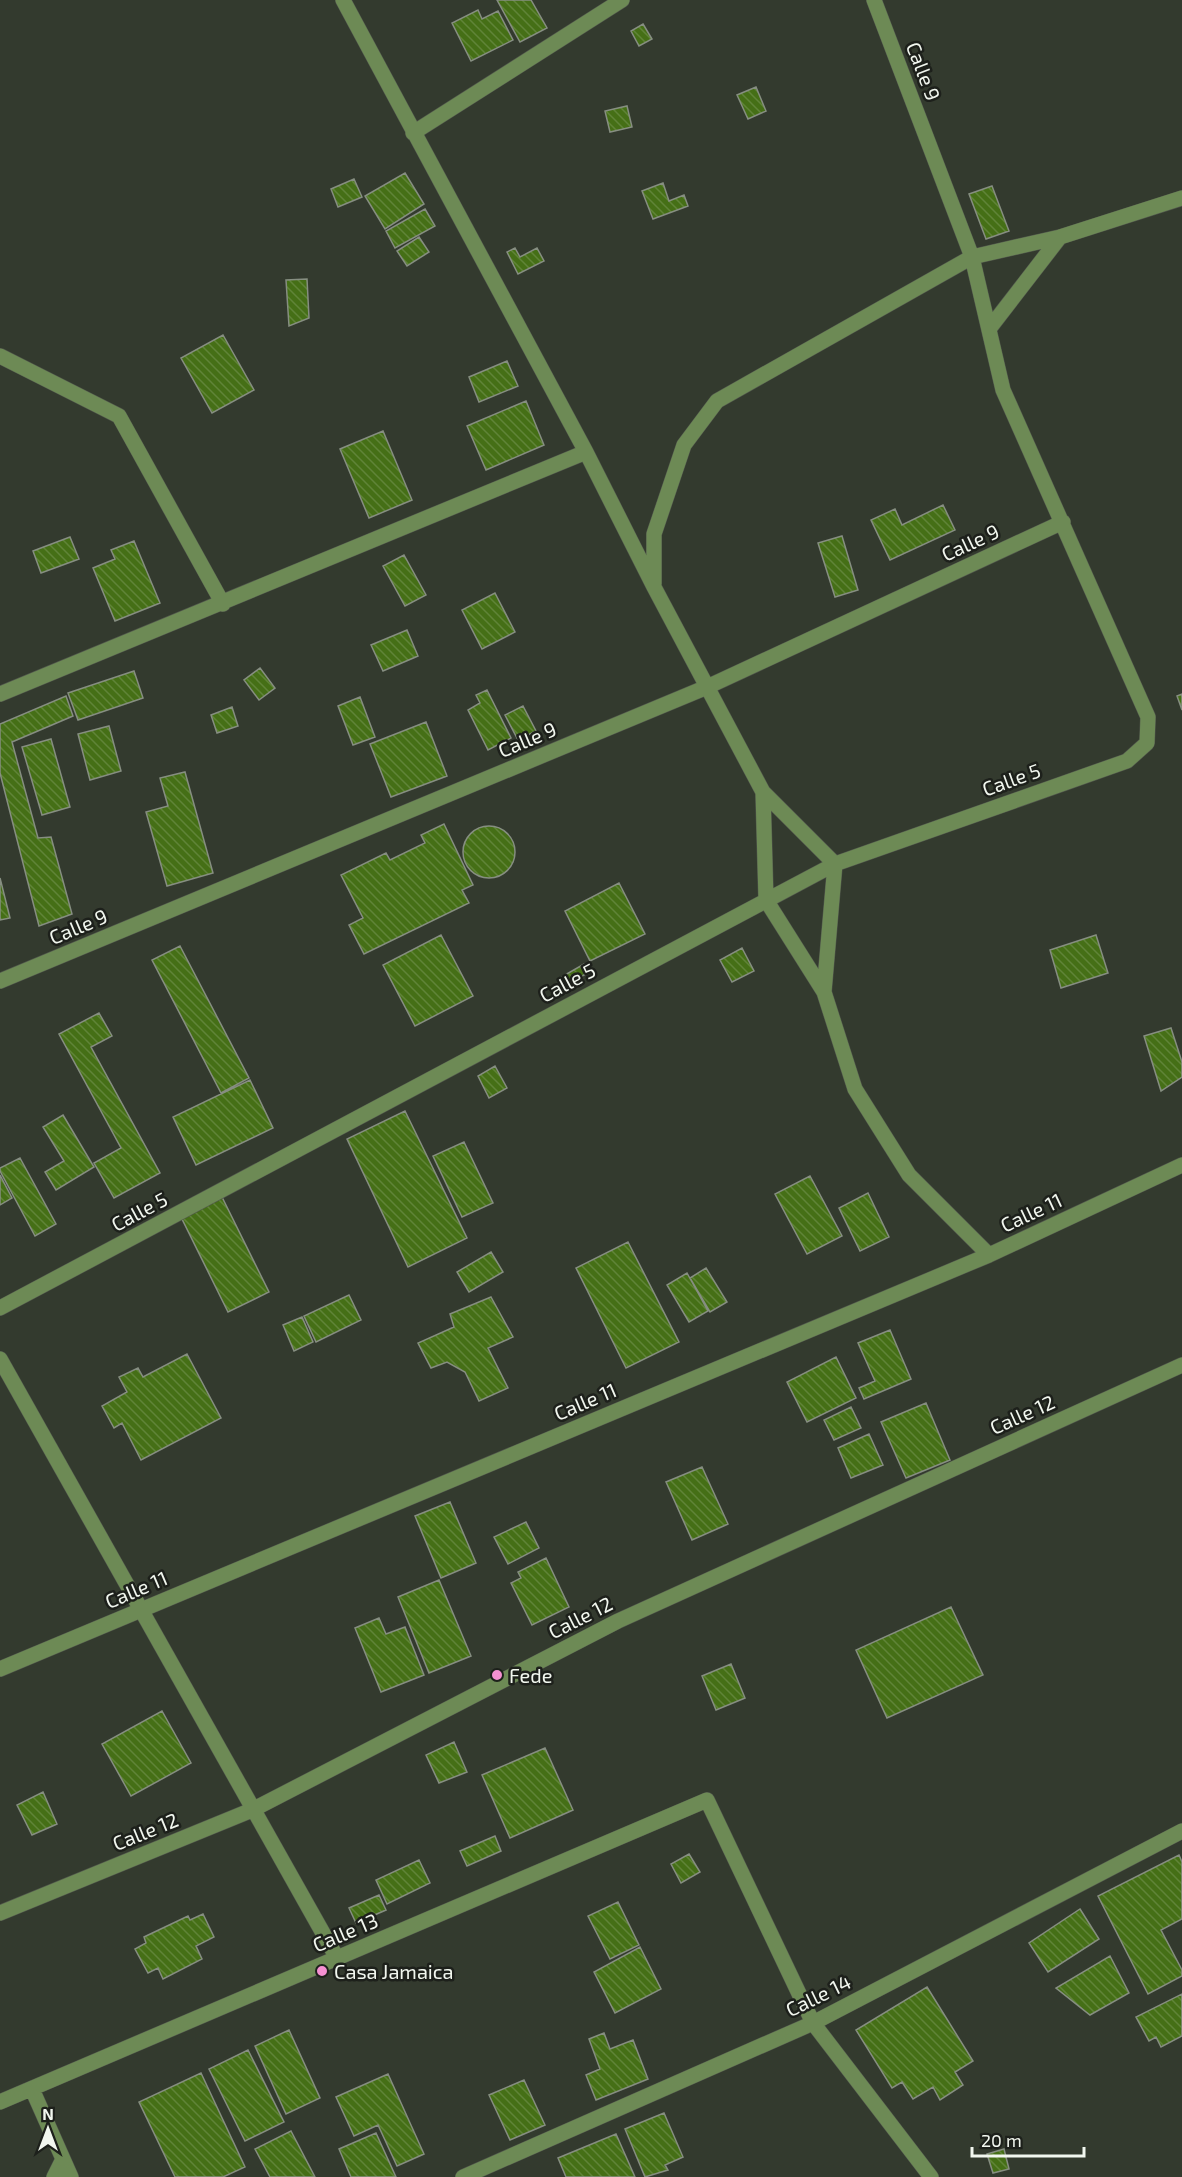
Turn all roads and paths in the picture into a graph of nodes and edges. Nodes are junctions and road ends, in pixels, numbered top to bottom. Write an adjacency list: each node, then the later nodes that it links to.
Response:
1 (343, 0): 4 (street)
2 (622, 0): 4 (street)
3 (874, 0): 7 (street, Calle 9)
4 (413, 133): 10 (street)
5 (1182, 198): 6 (street)
6 (1060, 237): 7 (street); 8 (street)
7 (972, 257): 8 (street, Calle 9); 12 (street)
8 (989, 330): 11 (street, Calle 9)
9 (0, 356): 13 (street)
10 (586, 452): 12 (street); 13 (street)
11 (1063, 522): 14 (street, Calle 9); 16 (street, Calle 9)
12 (654, 587): 14 (street)
13 (223, 604): 15 (street)
14 (707, 687): 17 (street); 20 (street, Calle 9)
15 (0, 694)
16 (1148, 717): 18 (street, Calle 5)
17 (763, 792): 18 (street); 19 (street)
18 (836, 864): 19 (street, Calle 5); 21 (street)
19 (766, 900): 21 (street); 24 (street, Calle 5)
20 (0, 981)
21 (824, 992): 23 (street)
22 (1182, 1165): 23 (street, Calle 11)
23 (989, 1255): 27 (street, Calle 11)
24 (0, 1308)
25 (0, 1359): 27 (street)
26 (1182, 1365): 29 (street, Calle 12)
27 (142, 1610): 28 (street, Calle 11); 29 (street)
28 (0, 1669)
29 (252, 1810): 31 (street, Calle 12); 32 (street)
30 (1182, 1831): 33 (street, Calle 14)
31 (0, 1913)
32 (337, 1958): 33 (street, Calle 13); 34 (street, Calle 13)
33 (813, 2023): 39 (street, Calle 14); 40 (street)
34 (32, 2089): 35 (street, Calle 13); 36 (street)
35 (0, 2102)
36 (63, 2158): 37 (street); 38 (street)
37 (54, 2177)
38 (71, 2177)
39 (463, 2177)
40 (931, 2177)

